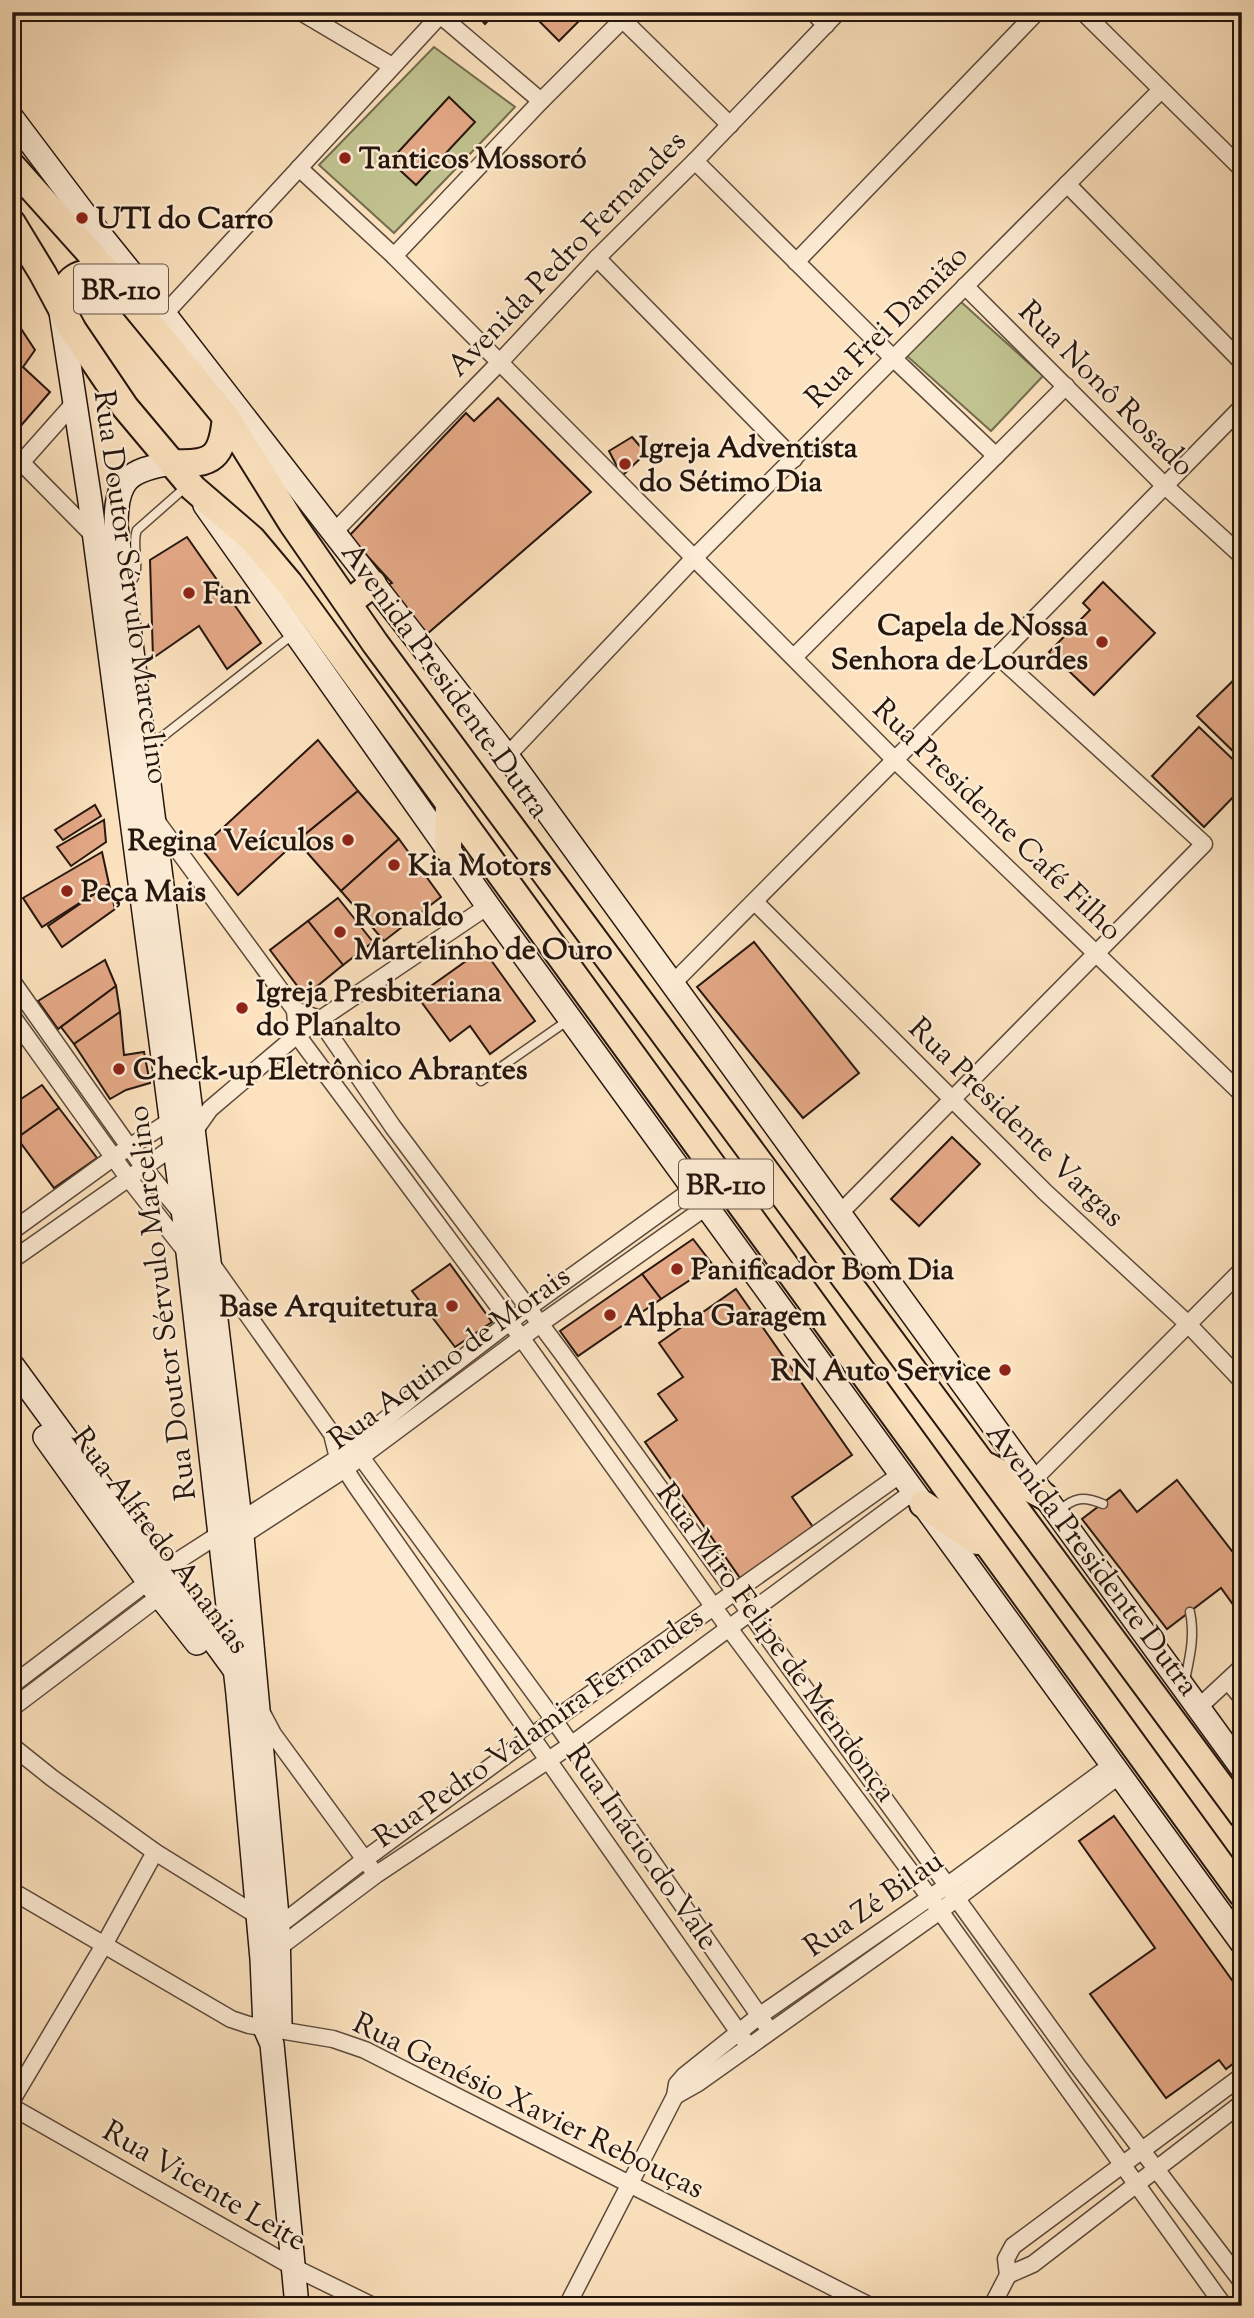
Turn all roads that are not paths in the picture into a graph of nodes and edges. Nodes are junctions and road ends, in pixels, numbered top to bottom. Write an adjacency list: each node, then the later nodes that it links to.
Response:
1 (301, 12): 9 (street)
2 (813, 12): 8 (street)
3 (838, 12): 8 (street, Avenida Pedro Fernandes)
4 (1037, 12): 22 (street)
5 (1083, 12): 10 (street)
6 (442, 14): 9 (street); 11 (street)
7 (618, 16): 11 (street); 13 (street)
8 (826, 25): 13 (street, Avenida Pedro Fernandes)
9 (392, 66): 16 (street)
10 (1161, 90): 17 (street); 18 (street, Rua Frei Damião)
11 (541, 101): 20 (street)
12 (12, 118): 26 (main road, Avenida Presidente Dutra)
13 (730, 125): 14 (street, Avenida Pedro Fernandes)
14 (695, 161): 21 (street, Avenida Pedro Fernandes); 22 (street)
15 (12, 166): 23 (main road, Avenida Presidente Dutra / BR-110)
16 (299, 168): 20 (street, Rua Presidente Café Filho); 26 (street)
17 (1242, 169)
18 (1067, 184): 24 (street, Rua Frei Damião); 29 (street)
19 (12, 223): 25 (main road, BR-110)
20 (394, 256): 28 (street, Rua Presidente Café Filho)
21 (597, 258): 28 (street, Avenida Pedro Fernandes); 35 (street)
22 (796, 262): 27 (street)
23 (107, 272): 25 (main road); 26 (main road, Avenida Presidente Dutra / BR-110)
24 (965, 286): 27 (street, Rua Frei Damião); 30 (street, Rua Nonô Rosado)
25 (61, 306): 31 (main road, Rua Doutor Sérvulo Marcelino); 36 (main road, BR-110)
26 (159, 321): 33 (main road, Avenida Presidente Dutra / BR-110); 40 (main road, Avenida Presidente Dutra)
27 (893, 358): 34 (street); 35 (street, Rua Frei Damião)
28 (500, 362): 40 (street, Avenida Pedro Fernandes); 43 (street, Rua Presidente Café Filho)
29 (1242, 362)
30 (1066, 386): 34 (street); 38 (street, Rua Nonô Rosado)
31 (76, 401): 37 (street); 41 (main road, Rua Doutor Sérvulo Marcelino)
32 (1242, 407): 38 (street)
33 (226, 417): 36 (main road); 47 (main road, Avenida Presidente Dutra / BR-110)
34 (996, 456): 50 (street)
35 (794, 459): 43 (street, Rua Frei Damião)
36 (173, 463): 39 (main road, BR-110); 45 (main road, Rua Doutor Sérvulo Marcelino)
37 (17, 468): 41 (street)
38 (1164, 485): 42 (street, Rua Nonô Rosado); 49 (street)
39 (191, 486): 45 (lane); 48 (main road); 54 (main road, BR-110)
40 (333, 533): 44 (main road, Avenida Presidente Dutra)
41 (93, 534): 46 (main road, Rua Doutor Sérvulo Marcelino)
42 (1242, 556)
43 (694, 558): 50 (street, Rua Presidente Café Filho); 52 (street, Rua Frei Damião)
44 (373, 584): 47 (main road); 52 (main road, Avenida Presidente Dutra)
45 (124, 587): 46 (lane); 51 (main road, Rua Doutor Sérvulo Marcelino)
46 (100, 591): 70 (main road, Rua Doutor Sérvulo Marcelino)
47 (348, 603): 97 (main road, Avenida Presidente Dutra / BR-110)
48 (295, 633): 51 (lane); 56 (main road)
49 (999, 656): 53 (street); 59 (street)
50 (794, 657): 53 (street, Rua Presidente Café Filho)
51 (145, 750): 55 (main road, Rua Doutor Sérvulo Marcelino)
52 (507, 756): 61 (main road, Avenida Presidente Dutra)
53 (895, 760): 57 (street); 59 (street, Rua Presidente Café Filho)
54 (449, 803): 56 (main road); 103 (main road, BR-110)
55 (152, 814): 62 (street); 70 (main road, Rua Doutor Sérvulo Marcelino)
56 (448, 849): 58 (main road)
57 (755, 902): 61 (street); 69 (street, Rua Presidente Vargas)
58 (488, 906): 64 (street); 65 (main road)
59 (1095, 955): 68 (street, Rua Presidente Café Filho); 69 (street)
60 (12, 981): 74 (street)
61 (673, 983): 79 (main road, Avenida Presidente Dutra)
62 (295, 1010): 64 (street); 66 (street)
63 (12, 1016): 75 (street, Rua Inácio do Vale)
64 (318, 1019): 66 (street); 71 (street, Rua Miro Felipe de Mendonça)
65 (570, 1019): 67 (lane); 78 (main road)
66 (297, 1035): 70 (street); 73 (street, Rua Miro Felipe de Mendonça)
67 (481, 1082)
68 (1242, 1094)
69 (953, 1100): 79 (street); 88 (street, Rua Presidente Vargas)
70 (190, 1113): 72 (main road, Rua Doutor Sérvulo Marcelino); 74 (street)
71 (393, 1127): 73 (street); 85 (street, Rua Miro Felipe de Mendonça)
72 (183, 1139): 76 (street); 80 (main road, Rua Doutor Sérvulo Marcelino); 82 (main road, Rua Doutor Sérvulo Marcelino)
73 (373, 1140): 86 (street, Rua Miro Felipe de Mendonça)
74 (129, 1146): 75 (street); 76 (street)
75 (114, 1157): 77 (street, Rua Inácio do Vale); 81 (street)
76 (144, 1168): 77 (street); 80 (street)
77 (129, 1179): 82 (street, Rua Inácio do Vale); 83 (street)
78 (699, 1198): 85 (street, Rua Aquino de Morais); 87 (street, Rua Aquino de Morais); 99 (main road)
79 (840, 1213): 100 (main road, Avenida Presidente Dutra)
80 (184, 1217): 82 (main road, Rua Doutor Sérvulo Marcelino)
81 (12, 1231)
82 (198, 1256): 95 (street, Rua Inácio do Vale); 102 (main road, Rua Doutor Sérvulo Marcelino)
83 (12, 1260)
84 (1242, 1270): 88 (street)
85 (528, 1308): 86 (street, Rua Aquino de Morais); 87 (street, Rua Miro Felipe de Mendonça)
86 (510, 1322): 89 (street, Rua Miro Felipe de Mendonça); 91 (street, Rua Aquino de Morais)
87 (540, 1324): 89 (street, Rua Aquino de Morais); 105 (street, Rua Miro Felipe de Mendonça)
88 (1188, 1324): 92 (street, Rua Presidente Vargas); 100 (street)
89 (522, 1338): 94 (street, Rua Aquino de Morais); 106 (street, Rua Miro Felipe de Mendonça)
90 (12, 1365): 104 (main road, Rua Alfredo Ananias)
91 (434, 1380): 94 (street); 96 (street, Rua Aquino de Morais)
92 (1242, 1381)
93 (12, 1392): 104 (main road, Rua Alfredo Ananias)
94 (446, 1393): 96 (street, Rua Aquino de Morais)
95 (332, 1434): 96 (street, Rua Inácio do Vale); 98 (street, Rua Inácio do Vale)
96 (357, 1452): 98 (street, Rua Aquino de Morais); 121 (street, Rua Inácio do Vale)
97 (981, 1463): 100 (main road); 129 (main road, Avenida Presidente Dutra / BR-110)
98 (341, 1464): 102 (street, Rua Aquino de Morais); 123 (street, Rua Inácio do Vale)
99 (913, 1490): 103 (main road); 105 (street, Rua Pedro Valamira Fernandes); 107 (street, Rua Pedro Valamira Fernandes); 128 (main road)
100 (1044, 1497): 101 (lane); 115 (main road, Avenida Presidente Dutra)
101 (1103, 1504)
102 (234, 1531): 104 (street, Rua Aquino de Morais); 111 (main road, Rua Doutor Sérvulo Marcelino); 117 (main road, Rua Doutor Sérvulo Marcelino)
103 (993, 1552): 135 (main road, BR-110)
104 (157, 1583): 111 (main road, Rua Alfredo Ananias); 114 (street, Rua Aquino de Morais); 117 (main road, Rua Alfredo Ananias); 120 (street, Rua Aquino de Morais)
105 (735, 1593): 106 (street, Rua Pedro Valamira Fernandes); 107 (street, Rua Miro Felipe de Mendonça)
106 (714, 1607): 109 (street, Rua Miro Felipe de Mendonça); 112 (street, Rua Pedro Valamira Fernandes)
107 (749, 1612): 109 (street, Rua Pedro Valamira Fernandes); 134 (street, Rua Miro Felipe de Mendonça)
108 (1190, 1612): 115 (lane)
109 (728, 1628): 116 (street, Rua Pedro Valamira Fernandes); 136 (street, Rua Miro Felipe de Mendonça)
110 (1242, 1667): 113 (street)
111 (235, 1670): 117 (main road, Rua Alfredo Ananias)
112 (622, 1672): 116 (street); 121 (street, Rua Pedro Valamira Fernandes)
113 (1228, 1681): 118 (street, Avenida Presidente Dutra); 119 (street)
114 (12, 1685)
115 (1183, 1686): 119 (main road, Avenida Presidente Dutra)
116 (638, 1695): 124 (street, Rua Pedro Valamira Fernandes)
117 (247, 1698): 122 (main road, Rua Doutor Sérvulo Marcelino); 138 (main road, Rua Doutor Sérvulo Marcelino)
118 (1242, 1698)
119 (1199, 1707): 127 (main road, Avenida Presidente Dutra)
120 (12, 1708)
121 (554, 1720): 123 (street, Rua Pedro Valamira Fernandes); 124 (street, Rua Inácio do Vale)
122 (266, 1730): 131 (street); 138 (main road, Rua Doutor Sérvulo Marcelino)
123 (531, 1738): 126 (street, Rua Inácio do Vale); 131 (street, Rua Pedro Valamira Fernandes)
124 (571, 1745): 126 (street, Rua Pedro Valamira Fernandes); 142 (street, Rua Inácio do Vale)
125 (13, 1746): 130 (street)
126 (548, 1760): 132 (street, Rua Pedro Valamira Fernandes); 144 (street, Rua Inácio do Vale)
127 (1242, 1768)
128 (1117, 1769): 134 (street, Rua Zé Bilau); 139 (main road)
129 (1242, 1815)
130 (155, 1852): 138 (street); 140 (street)
131 (364, 1860): 132 (street); 138 (street, Rua Pedro Valamira Fernandes)
132 (377, 1874): 138 (street, Rua Pedro Valamira Fernandes)
133 (12, 1891): 140 (street, Rua Genésio Xavier Rebouças)
134 (953, 1891): 136 (street, Rua Zé Bilau); 137 (street, Rua Zé Bilau); 141 (street, Rua Miro Felipe de Mendonça)
135 (1242, 1894)
136 (930, 1897): 137 (street, Rua Miro Felipe de Mendonça); 142 (street, Rua Zé Bilau)
137 (940, 1911): 143 (street, Rua Miro Felipe de Mendonça); 145 (street, Rua Zé Bilau)
138 (267, 1938): 146 (main road, Rua Doutor Sérvulo Marcelino)
139 (1242, 1943)
140 (104, 1945): 146 (street, Rua Genésio Xavier Rebouças); 150 (street)
141 (1040, 2014): 143 (street); 153 (street, Rua Miro Felipe de Mendonça)
142 (759, 2016): 144 (street, Rua Zé Bilau); 145 (street, Rua Inácio do Vale)
143 (1024, 2026): 154 (street, Rua Miro Felipe de Mendonça)
144 (738, 2031): 147 (street, Rua Inácio do Vale); 149 (street, Rua Zé Bilau)
145 (770, 2031): 147 (street, Rua Zé Bilau)
146 (272, 2034): 156 (street, Rua Genésio Xavier Rebouças); 158 (main road, Rua Doutor Sérvulo Marcelino)
147 (749, 2047): 149 (street, Rua Zé Bilau)
148 (1242, 2076): 153 (street)
149 (675, 2096): 156 (street, Rua Zé Bilau)
150 (12, 2100)
151 (1242, 2104): 155 (street)
152 (12, 2107): 158 (street, Rua Vicente Leite)
153 (1142, 2150): 154 (street); 155 (street, Rua Miro Felipe de Mendonça)
154 (1123, 2165): 157 (street, Rua Miro Felipe de Mendonça); 159 (street)
155 (1156, 2169): 157 (street); 160 (street, Rua Miro Felipe de Mendonça)
156 (630, 2184): 163 (street, Rua Zé Bilau); 164 (street, Rua Genésio Xavier Rebouças)
157 (1137, 2184): 159 (street); 166 (street, Rua Miro Felipe de Mendonça)
158 (293, 2267): 161 (main road, Rua Doutor Sérvulo Marcelino); 162 (street, Rua Vicente Leite)
159 (1008, 2275): 165 (street)
160 (1242, 2282)
161 (297, 2306)
162 (373, 2306)
163 (567, 2306)
164 (870, 2306)
165 (992, 2306)
166 (1224, 2306)

